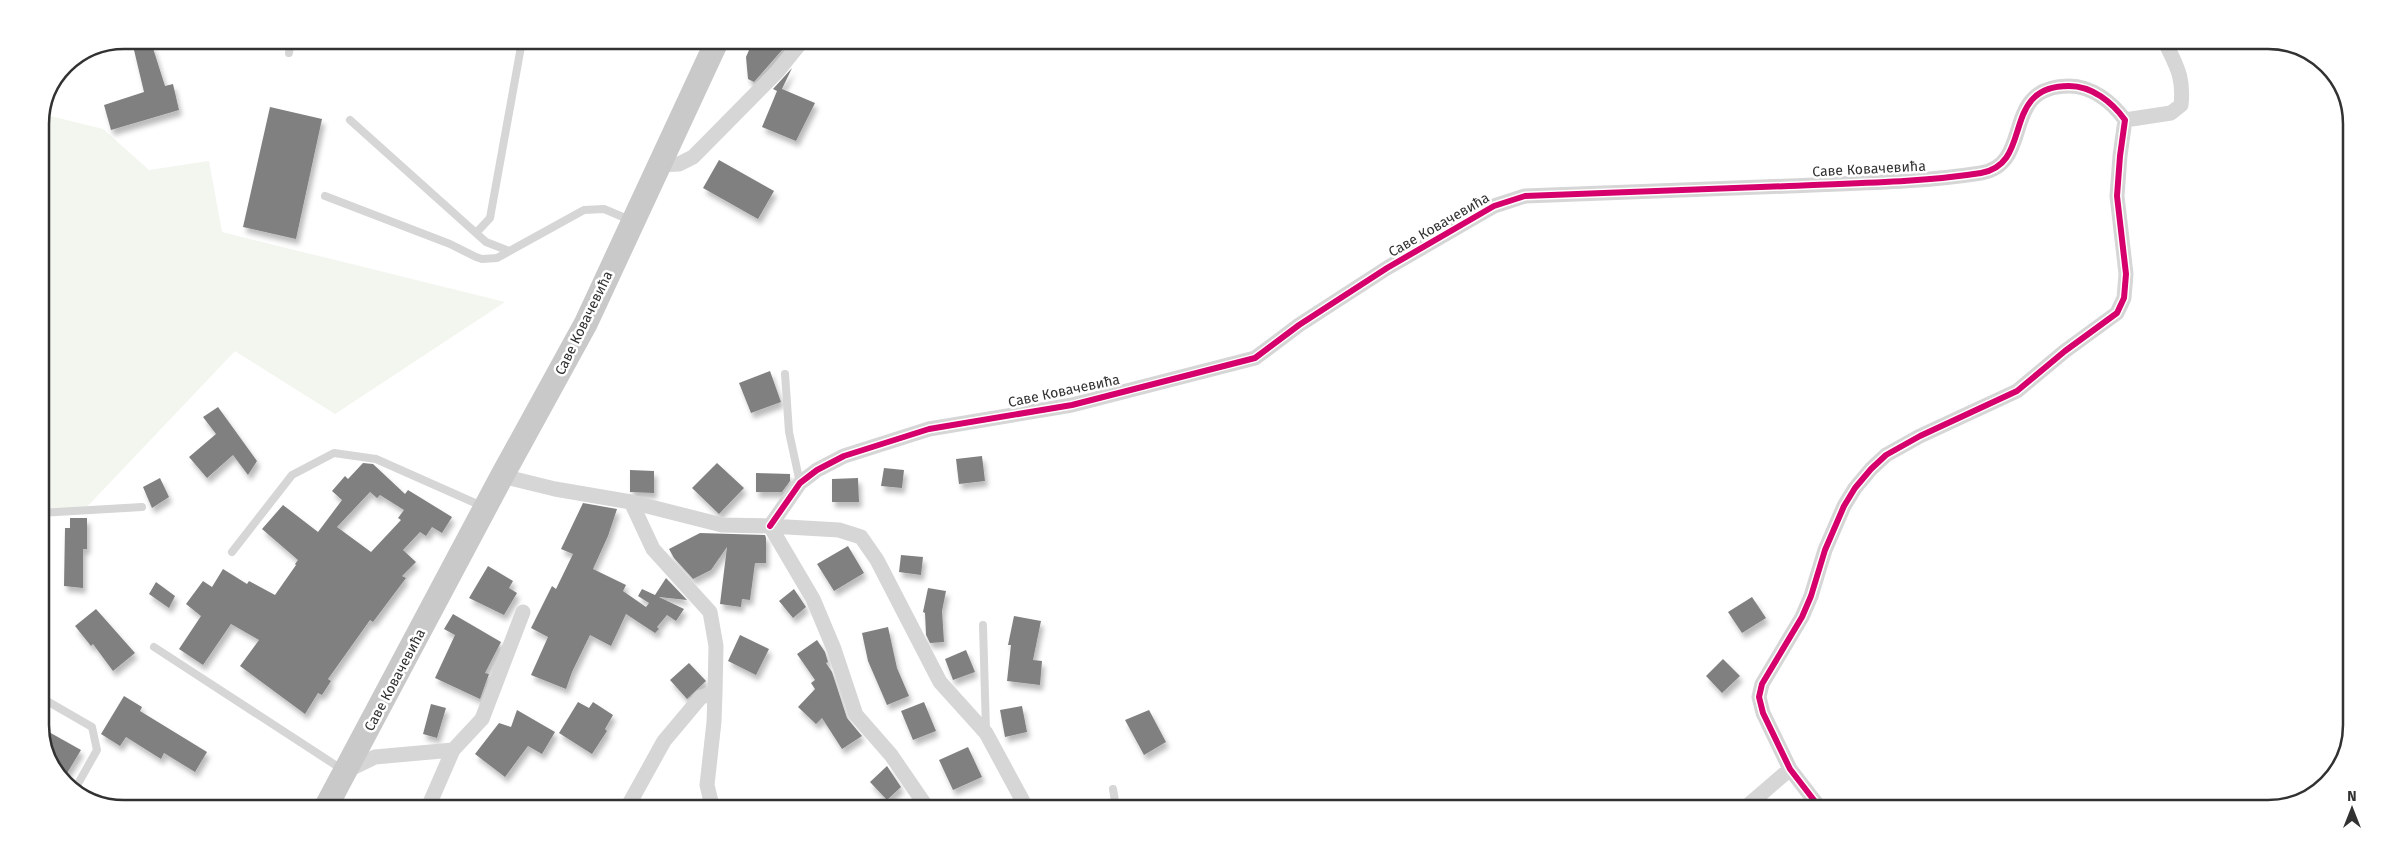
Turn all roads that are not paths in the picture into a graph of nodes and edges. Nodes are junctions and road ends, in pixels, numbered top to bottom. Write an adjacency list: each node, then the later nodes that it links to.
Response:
1 (290, 49): 6 (lane)
2 (521, 49): 12 (lane)
3 (713, 49): 9 (main road, Саве Ковачевића)
4 (796, 49): 9 (street)
5 (2168, 49): 8 (street)
6 (289, 53)
7 (350, 120): 12 (lane)
8 (2125, 120): 16 (street, Саве Ковачевића); 30 (street)
9 (658, 165): 11 (main road, Саве Ковачевића)
10 (326, 196): 13 (lane)
11 (632, 221): 13 (lane); 15 (main road, Саве Ковачевића)
12 (476, 233): 13 (lane)
13 (509, 251)
14 (785, 374): 16 (lane)
15 (502, 476): 17 (street); 19 (main road, Саве Ковачевића)
16 (800, 483): 21 (street, Саве Ковачевића)
17 (631, 502): 21 (street); 26 (street)
18 (142, 507): 20 (lane)
19 (486, 508): 22 (lane); 31 (main road, Саве Ковачевића)
20 (49, 512)
21 (770, 526): 28 (street); 38 (street)
22 (232, 552)
23 (523, 612): 29 (street)
24 (983, 625): 28 (lane)
25 (154, 647): 31 (lane)
26 (715, 693): 36 (street); 37 (street)
27 (49, 702): 32 (lane)
28 (986, 733): 39 (street)
29 (453, 750): 31 (street); 35 (street)
30 (1790, 769): 41 (street); 42 (street)
31 (345, 772): 34 (main road, Саве Ковачевића)
32 (78, 784)
33 (1113, 788): 40 (lane)
34 (330, 800)
35 (431, 800)
36 (631, 800)
37 (711, 800)
38 (922, 800)
39 (1023, 800)
40 (1115, 800)
41 (1754, 800)
42 (1814, 800)

